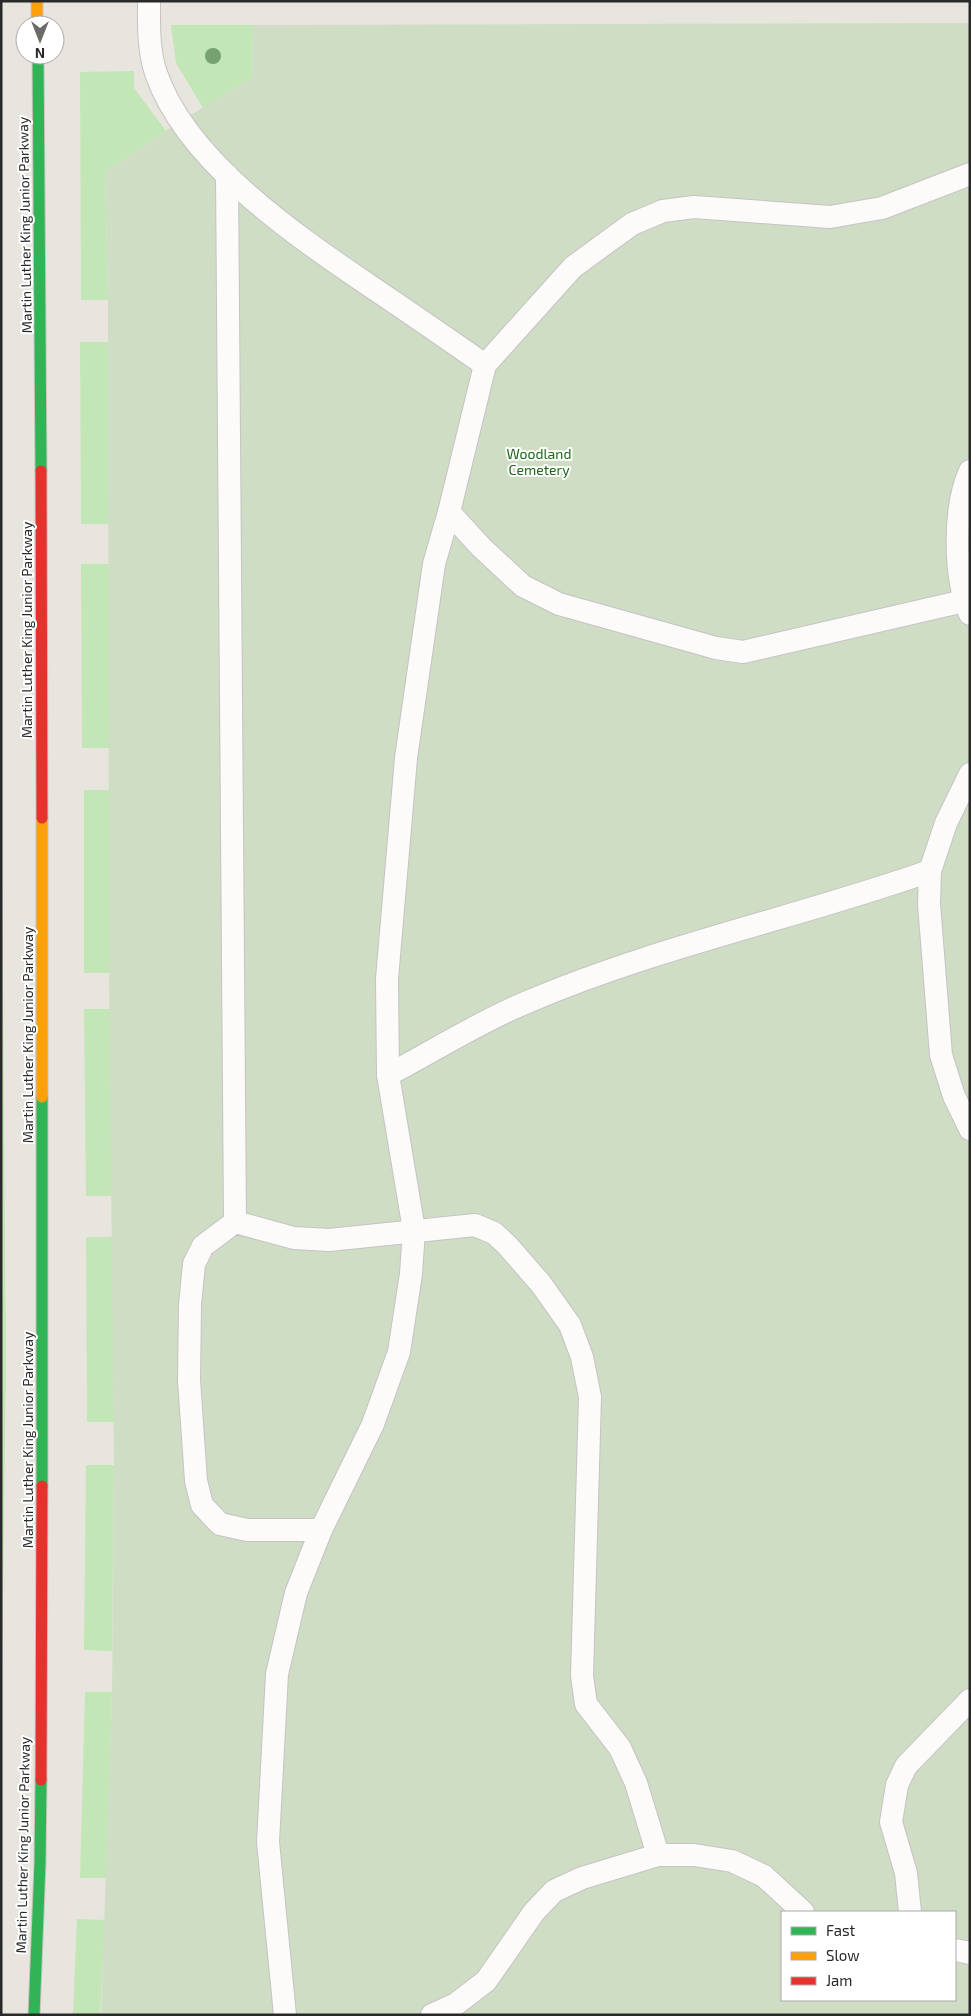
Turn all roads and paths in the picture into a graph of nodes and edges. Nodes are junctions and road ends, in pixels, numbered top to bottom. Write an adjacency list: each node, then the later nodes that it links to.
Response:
1 (37, 1): 3 (main road)
2 (149, 1): 6 (lane)
3 (37, 15)
4 (38, 65): 24 (main road, Martin Luther King Junior Parkway)
5 (970, 174): 7 (lane)
6 (227, 175): 7 (lane); 15 (lane)
7 (485, 364): 9 (lane)
8 (970, 471): 10 (lane)
9 (449, 512): 10 (lane); 13 (lane)
10 (967, 608)
11 (970, 774): 12 (lane)
12 (930, 871): 13 (lane); 14 (lane)
13 (388, 1075): 16 (lane)
14 (970, 1129)
15 (235, 1222): 16 (lane); 17 (lane)
16 (414, 1230): 17 (lane); 19 (lane)
17 (321, 1530): 25 (lane)
18 (970, 1700): 21 (lane)
19 (658, 1855): 20 (lane); 26 (lane)
20 (802, 1911)
21 (910, 1911)
22 (956, 1950): 23 (lane)
23 (970, 1953)
24 (34, 2015)
25 (284, 2015)
26 (432, 2015)

